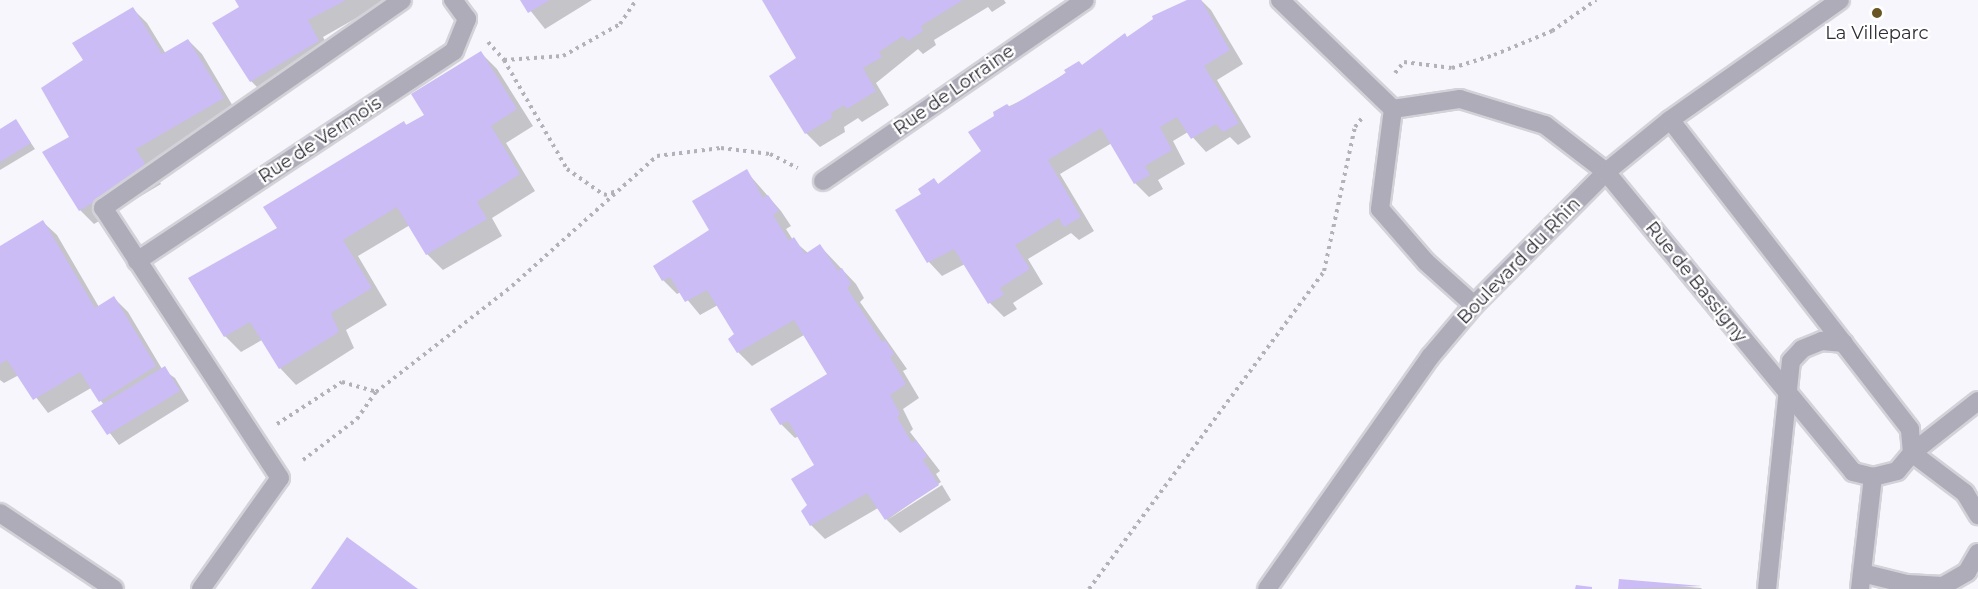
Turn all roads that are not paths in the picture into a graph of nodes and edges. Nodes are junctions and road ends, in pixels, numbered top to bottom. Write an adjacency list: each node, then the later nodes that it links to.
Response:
1 (402, 0): 10 (street)
2 (453, 0): 10 (street, Rue de Vermois)
3 (1085, 0): 9 (street, Rue de Lorraine)
4 (1280, 0): 6 (street)
5 (1840, 0): 7 (street, Boulevard du Rhin)
6 (1393, 109): 8 (street, Rue de Bassigny); 11 (street)
7 (1670, 120): 8 (street, Boulevard du Rhin); 12 (street)
8 (1606, 172): 11 (street, Boulevard du Rhin); 13 (street, Rue de Bassigny)
9 (823, 181)
10 (137, 261): 22 (street)
11 (1474, 305): 23 (street, Boulevard du Rhin)
12 (1844, 343): 13 (street); 15 (street)
13 (1786, 391): 16 (street, Rue de Bassigny); 24 (street)
14 (1978, 401): 15 (street)
15 (1912, 453): 16 (street); 18 (street)
16 (1873, 477): 20 (street)
17 (0, 513): 21 (street)
18 (1978, 515)
19 (1978, 553): 20 (street)
20 (1861, 581)
21 (114, 589)
22 (201, 589)
23 (1267, 589)
24 (1767, 589)

